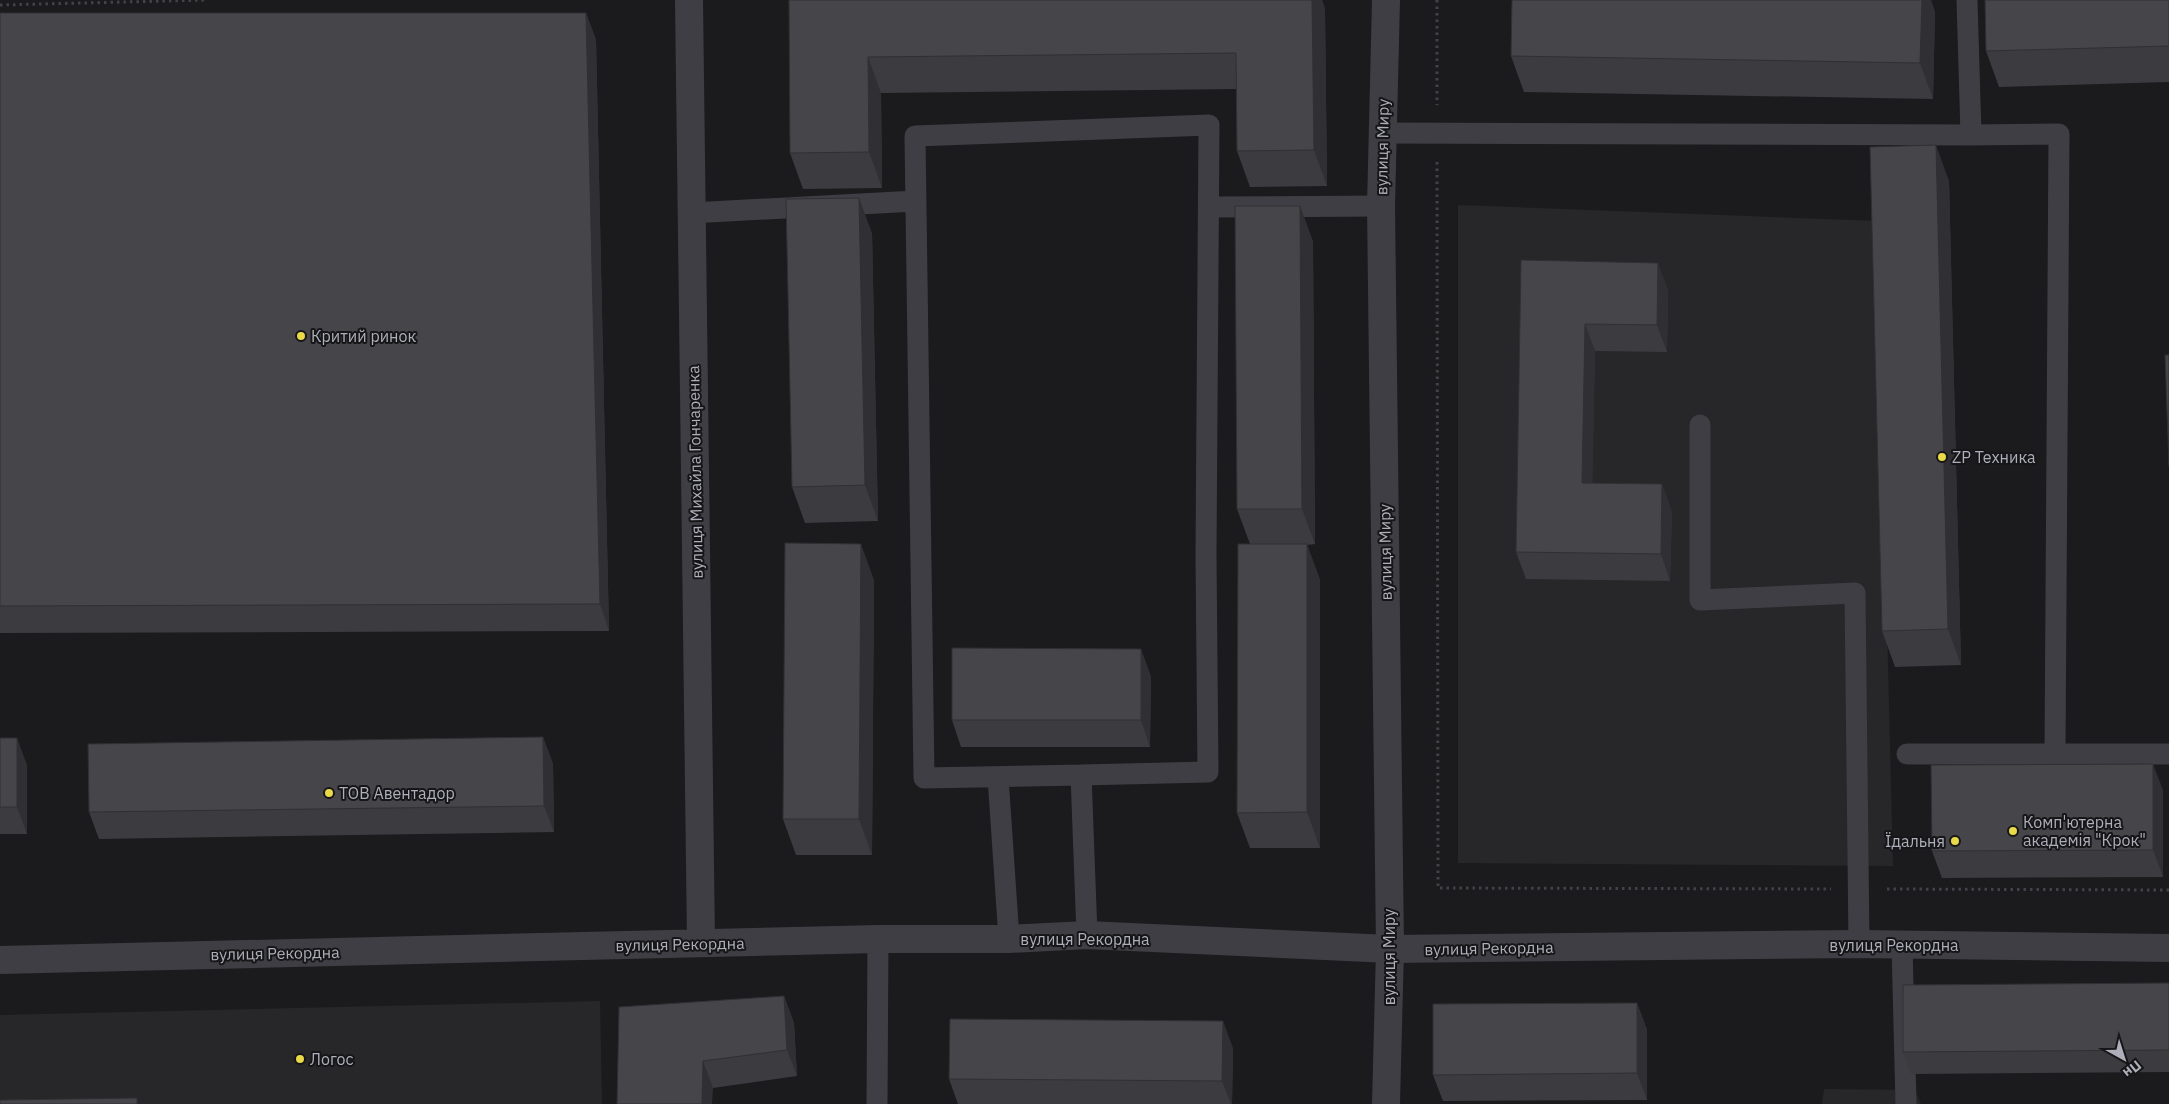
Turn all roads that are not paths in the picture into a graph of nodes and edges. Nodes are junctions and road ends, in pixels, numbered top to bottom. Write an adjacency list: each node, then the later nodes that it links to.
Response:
1 (689, 0): 9 (street, вулиця Михайла Гончаренка)
2 (1386, 0): 4 (street, вулиця Миру)
3 (1967, 0): 5 (lane)
4 (1383, 132): 5 (lane); 7 (street, вулиця Миру)
5 (1971, 136): 11 (lane)
6 (916, 201): 8 (lane); 9 (lane); 15 (lane)
7 (1381, 206): 8 (lane); 23 (street, вулиця Миру)
8 (1208, 207): 14 (lane)
9 (691, 213): 19 (street, вулиця Михайла Гончаренка)
10 (1700, 425): 20 (lane)
11 (2055, 753): 12 (lane); 13 (lane)
12 (1907, 754)
13 (2169, 754)
14 (1081, 775): 15 (lane); 16 (lane)
15 (998, 777): 18 (lane)
16 (1088, 935): 18 (street, вулиця Рекордна); 23 (street, вулиця Рекордна)
17 (878, 939): 18 (street, вулиця Рекордна); 19 (street, вулиця Рекордна); 25 (lane)
18 (1009, 939)
19 (701, 943): 24 (street, вулиця Рекордна)
20 (1859, 944): 21 (street, вулиця Рекордна); 23 (street, вулиця Рекордна)
21 (1902, 945): 22 (street, вулиця Рекордна); 27 (lane)
22 (2169, 948)
23 (1390, 949): 26 (street, вулиця Миру)
24 (0, 960)
25 (877, 1104)
26 (1386, 1104)
27 (1906, 1104)

